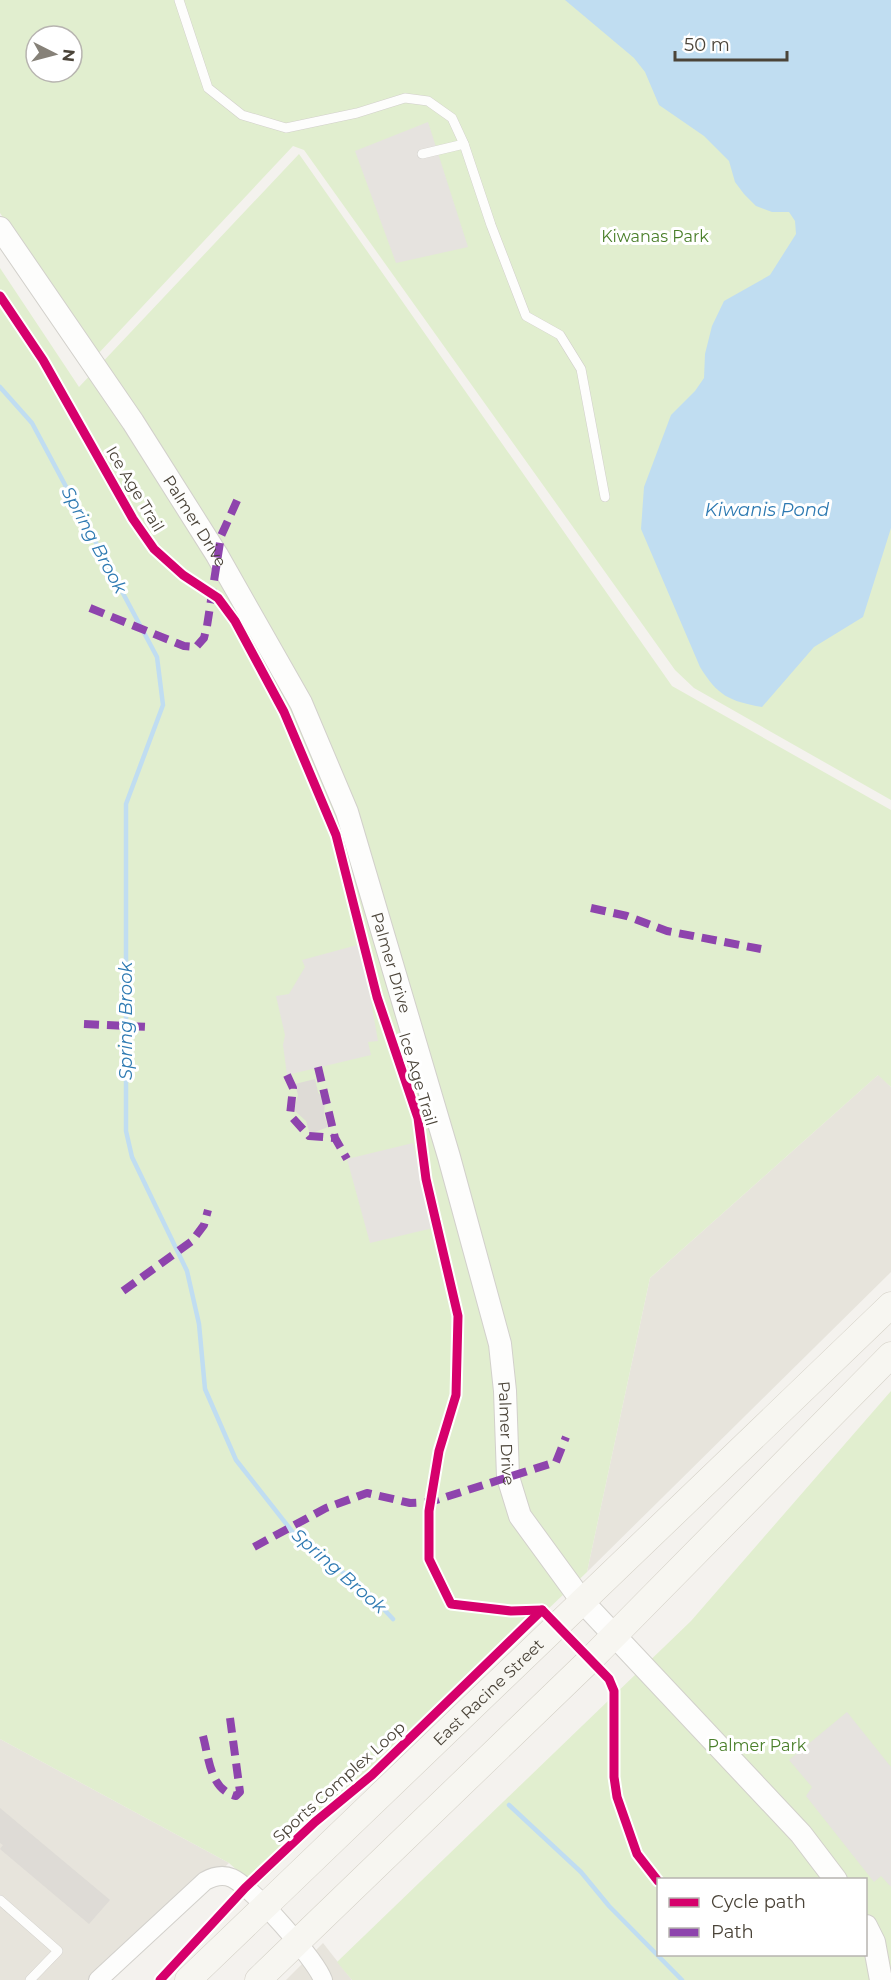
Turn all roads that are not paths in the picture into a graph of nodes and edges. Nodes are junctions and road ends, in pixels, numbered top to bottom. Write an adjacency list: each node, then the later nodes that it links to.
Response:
1 (179, 0): 2 (lane)
2 (464, 144): 3 (lane); 5 (lane)
3 (422, 154)
4 (0, 228): 8 (street, Palmer Drive)
5 (605, 497)
6 (891, 1305): 8 (main road, East Racine Street)
7 (891, 1355): 9 (main road)
8 (582, 1601): 9 (street, Palmer Drive); 12 (main road, East Racine Street)
9 (616, 1635): 10 (street, Palmer Drive); 14 (main road)
10 (834, 1878)
11 (0, 1900): 15 (lane)
12 (265, 1906): 14 (street); 16 (street); 17 (main road, East Racine Street)
13 (867, 1928): 20 (street)
14 (297, 1943): 18 (main road); 19 (street)
15 (30, 1980)
16 (98, 1980)
17 (188, 1980)
18 (258, 1980)
19 (324, 1980)
20 (881, 1980)

